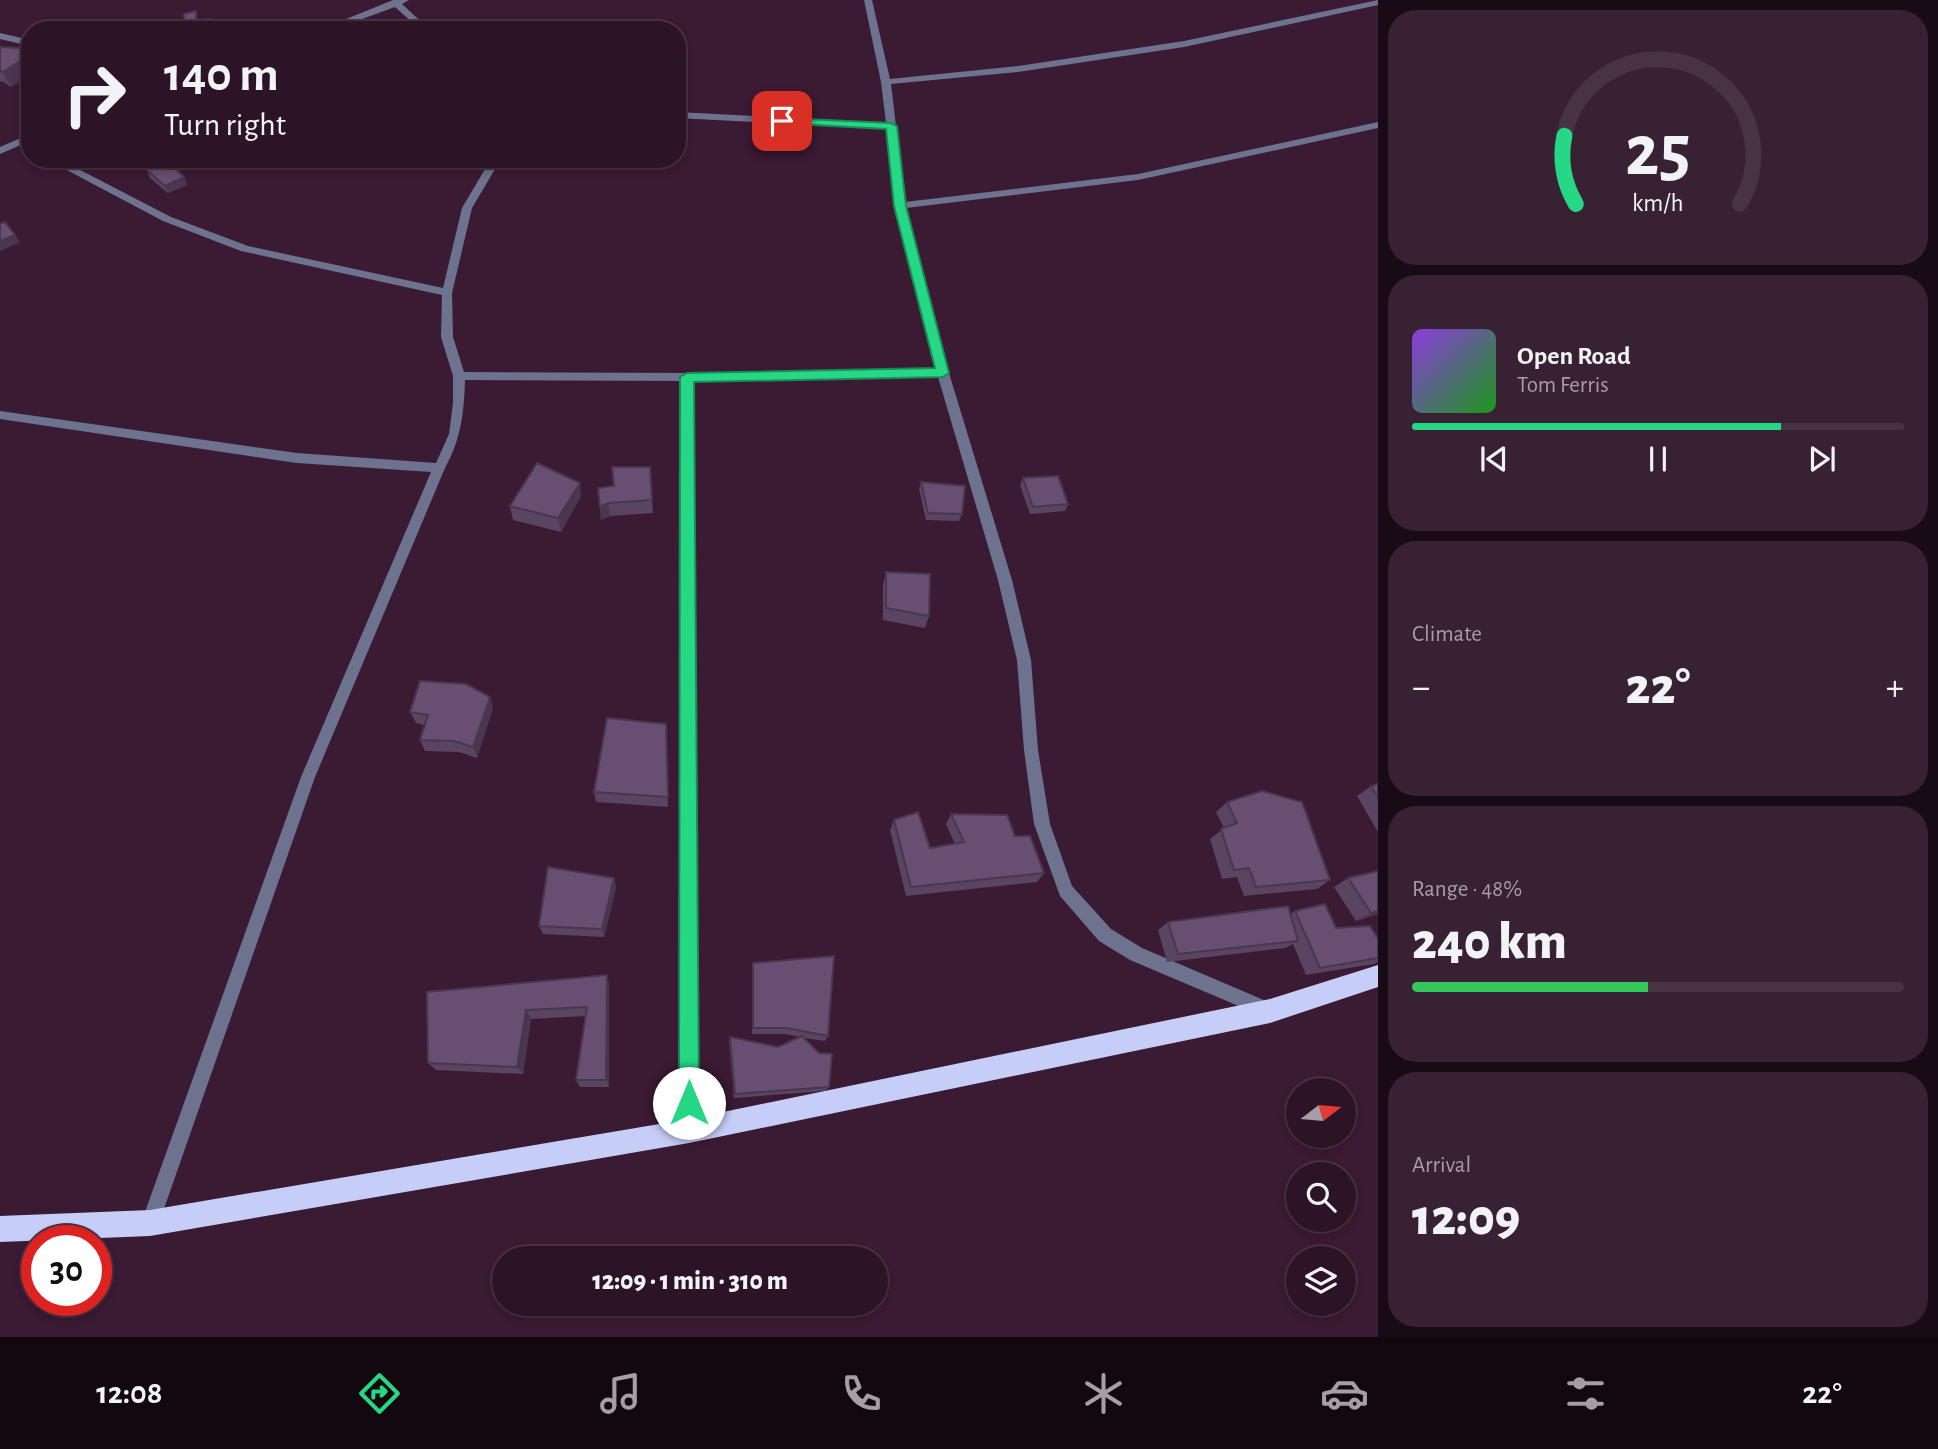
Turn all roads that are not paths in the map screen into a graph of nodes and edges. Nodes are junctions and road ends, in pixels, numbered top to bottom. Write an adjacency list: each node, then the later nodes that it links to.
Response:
1 (868, 0): 8 (street)
2 (400, 1): 4 (street); 5 (street)
3 (1378, 2): 8 (street)
4 (347, 21)
5 (418, 21)
6 (0, 36): 7 (street)
7 (21, 41)
8 (886, 82): 11 (street)
9 (686, 115): 11 (street)
10 (1378, 125): 16 (street)
11 (891, 126): 16 (street)
12 (19, 142): 13 (street)
13 (0, 151)
14 (68, 168): 17 (street)
15 (491, 168): 17 (street)
16 (900, 206): 18 (street)
17 (447, 293): 19 (street)
18 (943, 373): 20 (street); 24 (street)
19 (458, 376): 20 (street); 22 (street)
20 (687, 377): 25 (street)
21 (0, 415): 22 (street)
22 (439, 468): 26 (street)
23 (1378, 976): 24 (highway)
24 (1270, 1011): 25 (highway)
25 (689, 1131): 26 (highway)
26 (150, 1223): 27 (highway)
27 (0, 1229)

